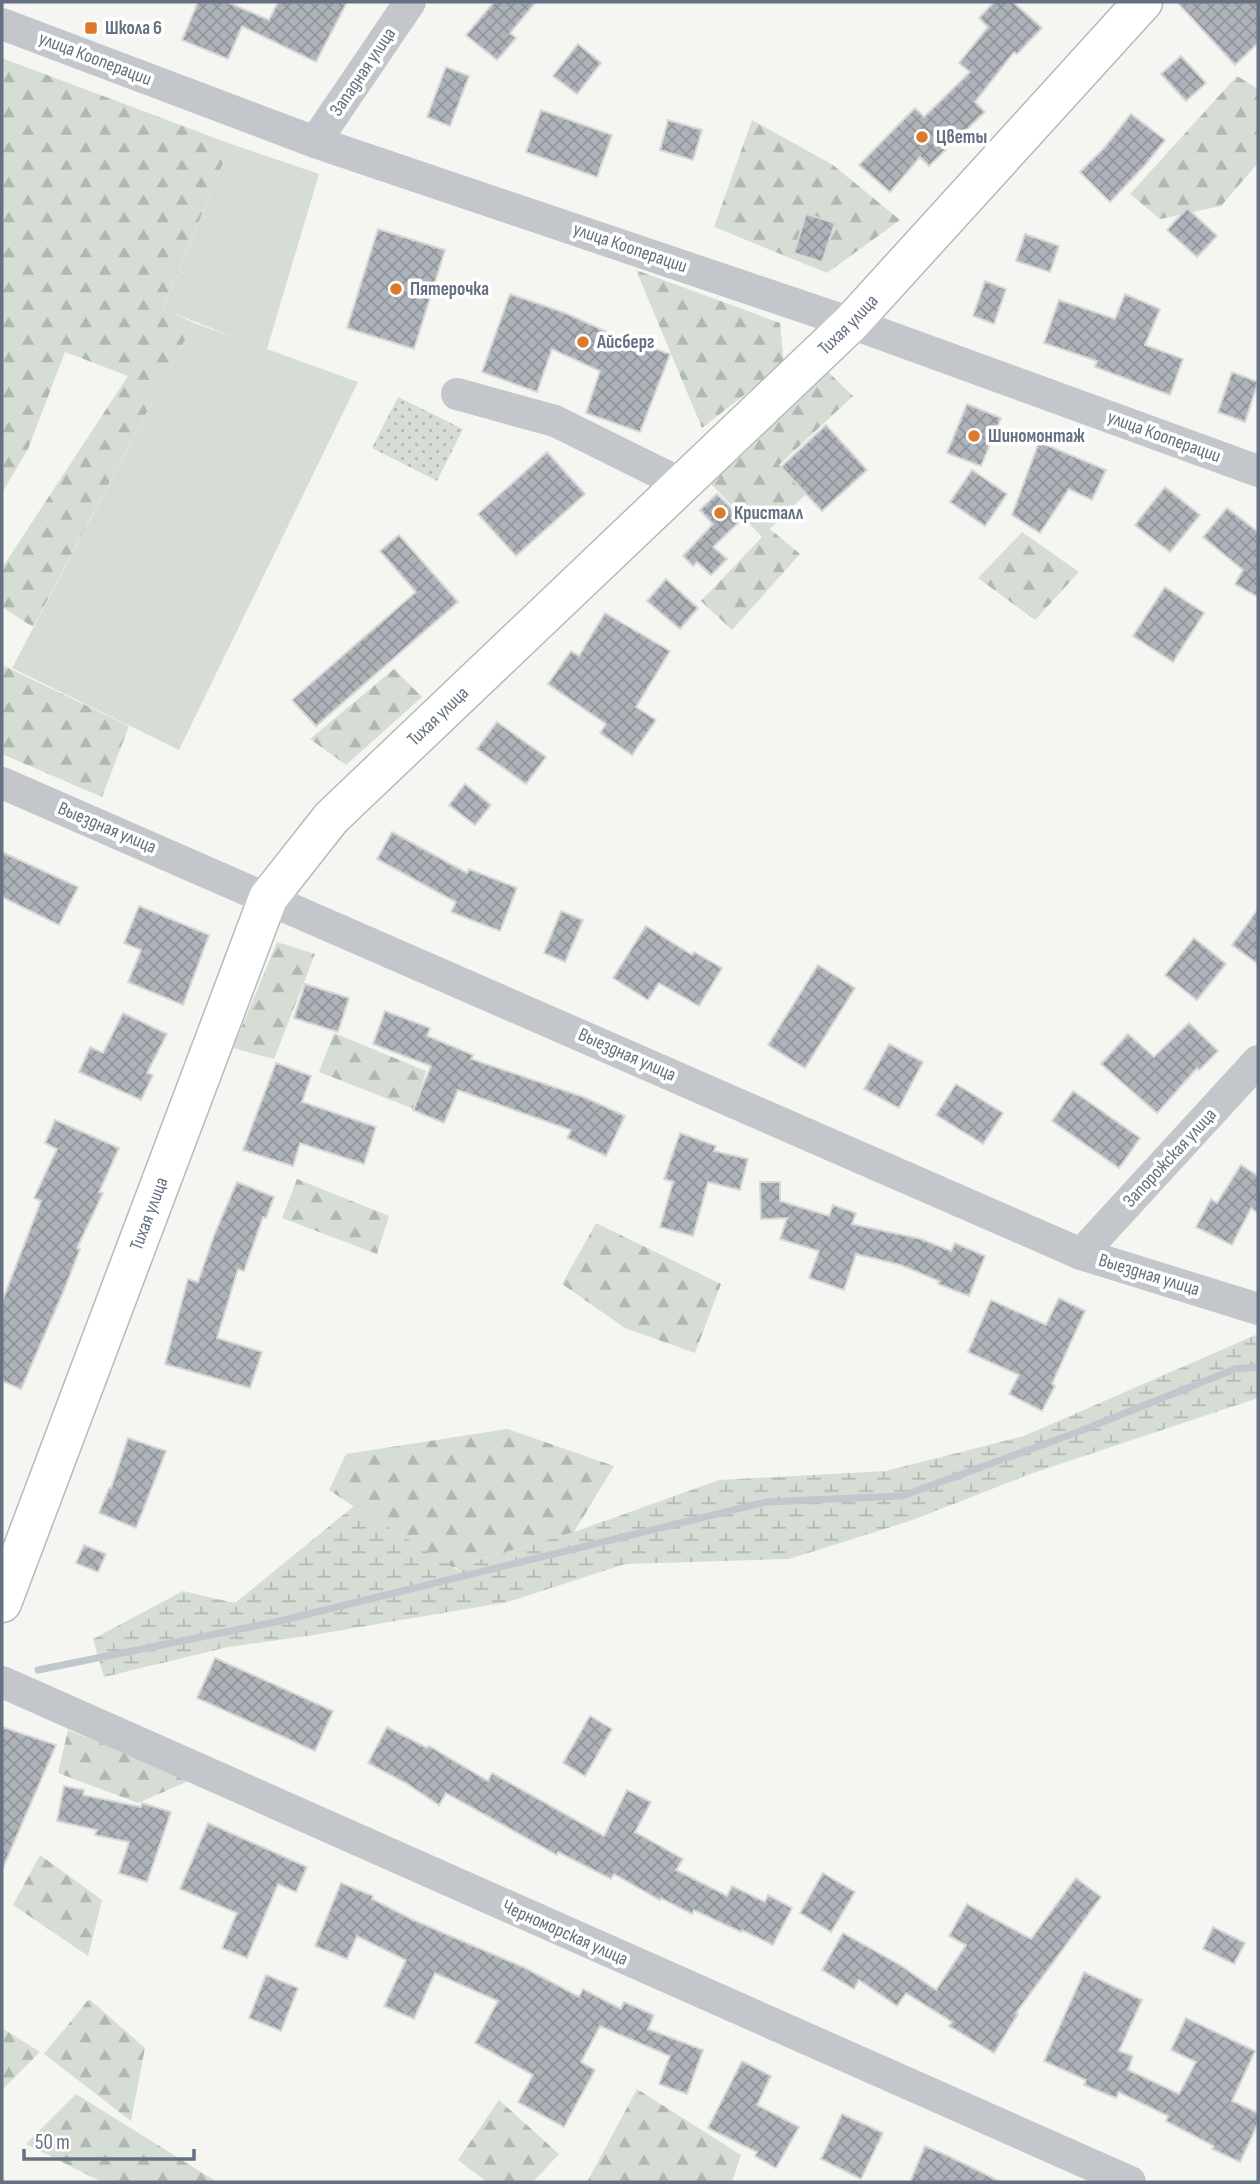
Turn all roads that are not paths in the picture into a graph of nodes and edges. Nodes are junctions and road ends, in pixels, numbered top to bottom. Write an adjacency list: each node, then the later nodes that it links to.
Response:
1 (411, 2): 4 (street, Западная улица)
2 (1143, 2): 5 (main road, Тихая улица)
3 (2, 24): 4 (street, улица Кооперации)
4 (315, 142): 5 (street, улица Кооперации)
5 (850, 323): 7 (street, улица Кооперации); 8 (main road, Тихая улица)
6 (457, 394): 8 (street)
7 (1258, 471)
8 (682, 484): 10 (main road, Тихая улица)
9 (2, 783): 10 (street, Выездная улица)
10 (268, 898): 12 (street, Выездная улица); 14 (main road, Тихая улица)
11 (1258, 1061): 12 (street, Запорожская улица)
12 (1081, 1254): 13 (street, Выездная улица)
13 (1258, 1309)
14 (2, 1603)
15 (2, 1682): 16 (street, Черноморская улица)
16 (1130, 2182)

